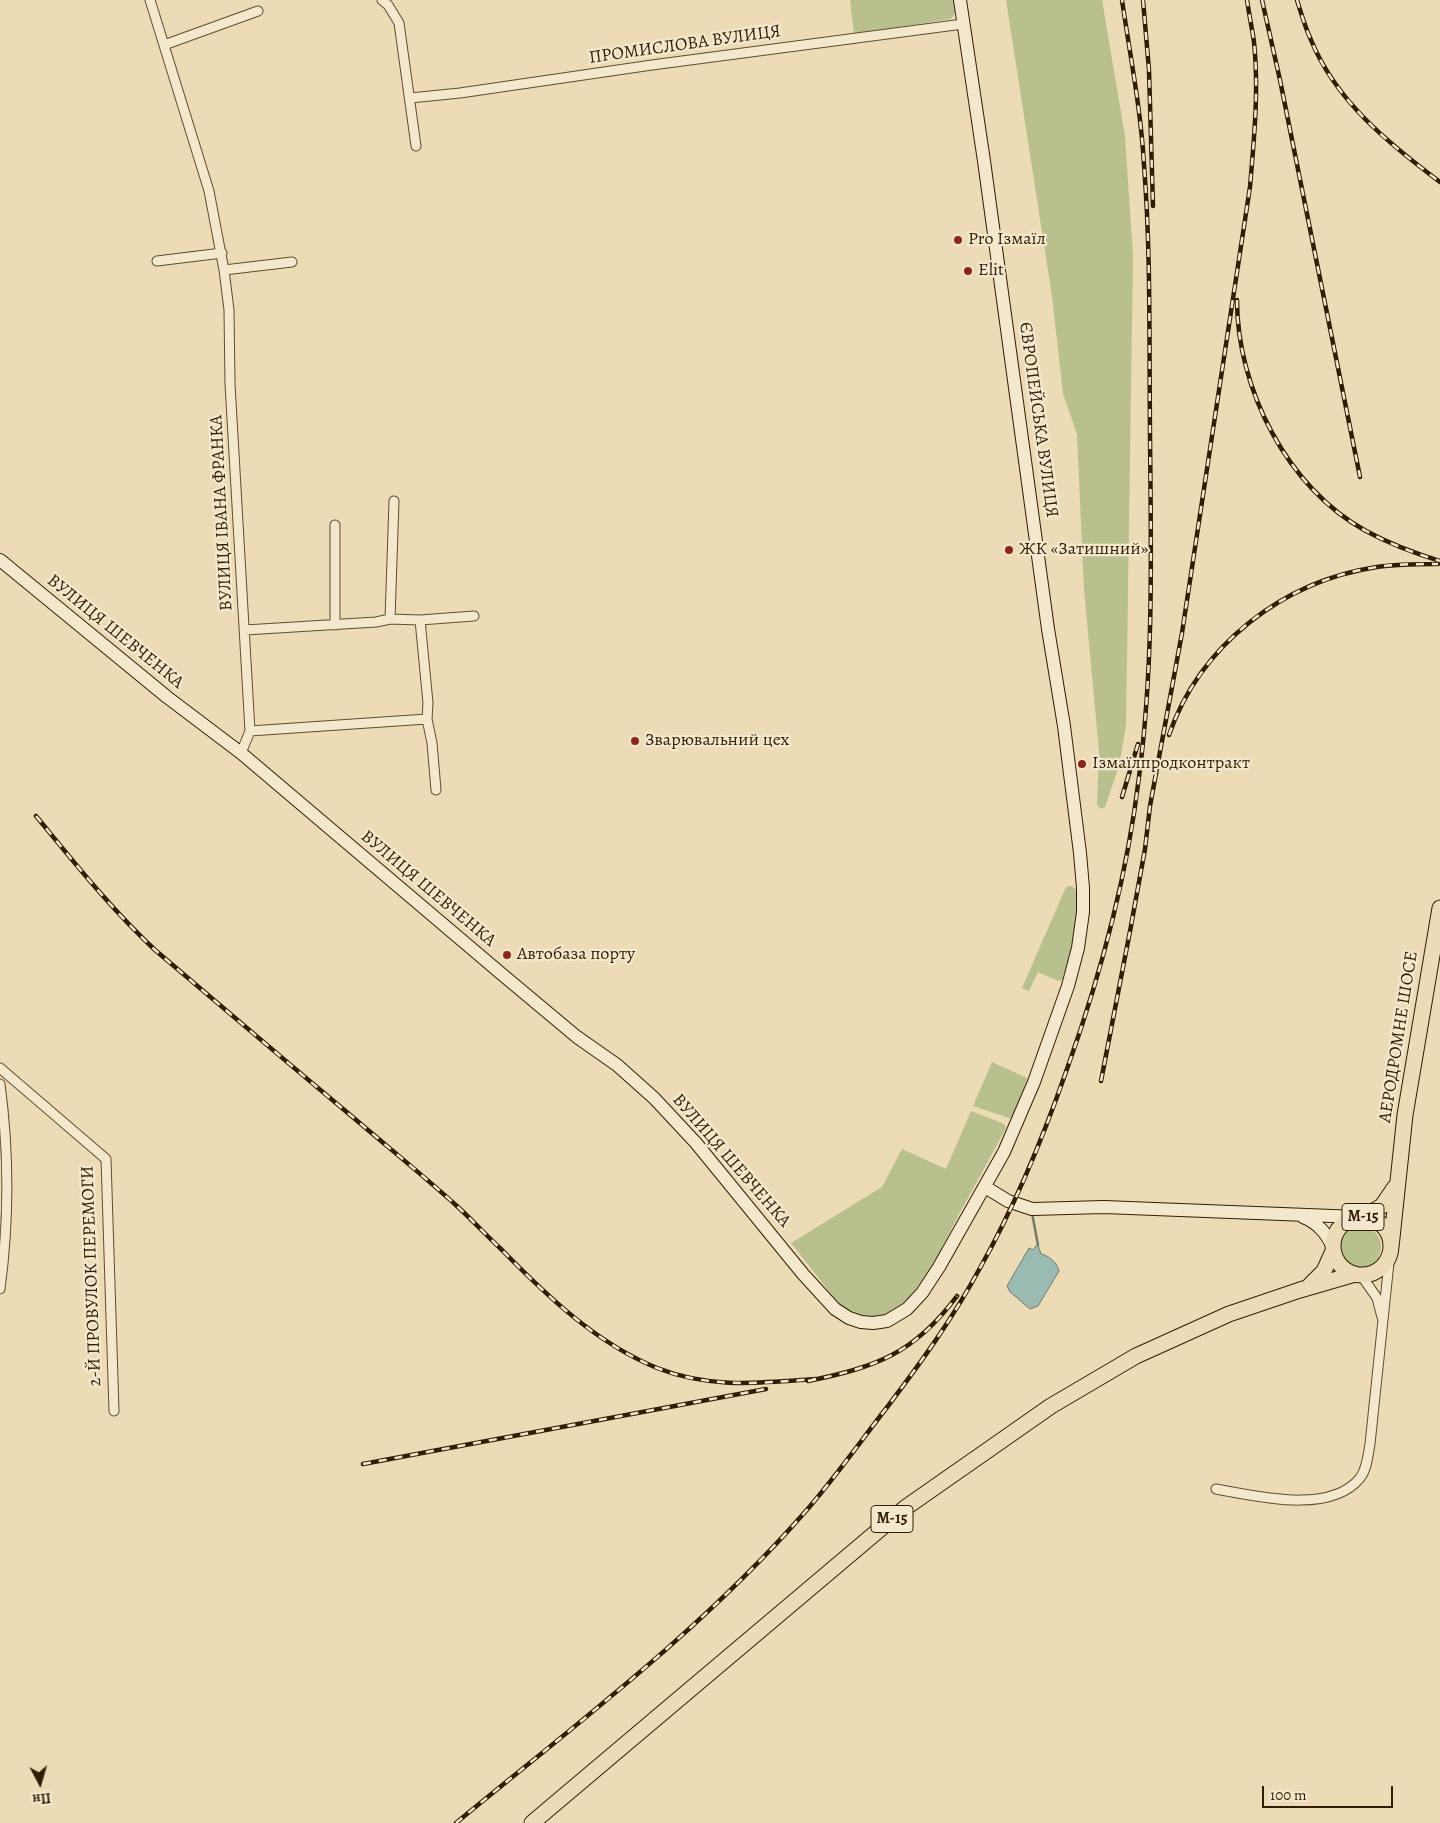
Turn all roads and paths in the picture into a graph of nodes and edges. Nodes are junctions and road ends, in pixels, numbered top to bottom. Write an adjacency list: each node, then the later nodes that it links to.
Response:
1 (150, 0): 6 (street, ВУЛИЦЯ ІВАНА ФРАНКА)
2 (382, 0): 7 (street)
3 (960, 0): 5 (main road, ЄВРОПЕЙСЬКА ВУЛИЦЯ)
4 (258, 11): 6 (street)
5 (964, 24): 7 (street, ПРОМИСЛОВА ВУЛИЦЯ); 29 (main road, ЄВРОПЕЙСЬКА ВУЛИЦЯ)
6 (164, 45): 9 (street, ВУЛИЦЯ ІВАНА ФРАНКА)
7 (410, 98): 8 (street)
8 (416, 146)
9 (222, 253): 10 (street); 12 (street, ВУЛИЦЯ ІВАНА ФРАНКА)
10 (157, 261)
11 (292, 262): 12 (street)
12 (224, 270): 20 (street, ВУЛИЦЯ ІВАНА ФРАНКА)
13 (394, 500): 17 (street)
14 (335, 525): 19 (street)
15 (0, 560): 23 (main road, ВУЛИЦЯ ШЕВЧЕНКА)
16 (474, 616): 18 (street)
17 (390, 619): 18 (street); 19 (street)
18 (420, 620): 21 (street)
19 (335, 625): 20 (street)
20 (245, 630): 22 (street, ВУЛИЦЯ ІВАНА ФРАНКА)
21 (427, 719): 22 (street); 24 (street)
22 (250, 731): 23 (street, ВУЛИЦЯ ІВАНА ФРАНКА)
23 (242, 753): 29 (main road, ВУЛИЦЯ ШЕВЧЕНКА)
24 (436, 790)
25 (1440, 908): 28 (highway, АЕРОДРОМНЕ ШОСЕ / М-15)
26 (0, 1068): 38 (street, 2-Й ПРОВУЛОК ПЕРЕМОГИ)
27 (0, 1084): 35 (street)
28 (1398, 1174): 31 (highway, АЕРОДРОМНЕ ШОСЕ / М-15); 33 (highway, АЕРОДРОМНЕ ШОСЕ / М-15)
29 (985, 1187): 30 (main road)
30 (1293, 1214): 31 (main road); 32 (main road)
31 (1360, 1217): 32 (highway, М-15); 33 (highway, М-15)
32 (1333, 1249): 34 (highway, М-15); 36 (highway, М-15)
33 (1391, 1250): 34 (highway, М-15); 37 (street, АЕРОДРОМНЕ ШОСЕ)
34 (1358, 1275): 36 (highway, М-15); 37 (street, АЕРОДРОМНЕ ШОСЕ)
35 (0, 1289)
36 (1300, 1290): 40 (highway, М-15)
37 (1384, 1326): 39 (street, АЕРОДРОМНЕ ШОСЕ)
38 (114, 1411)
39 (1216, 1489)
40 (532, 1823)

